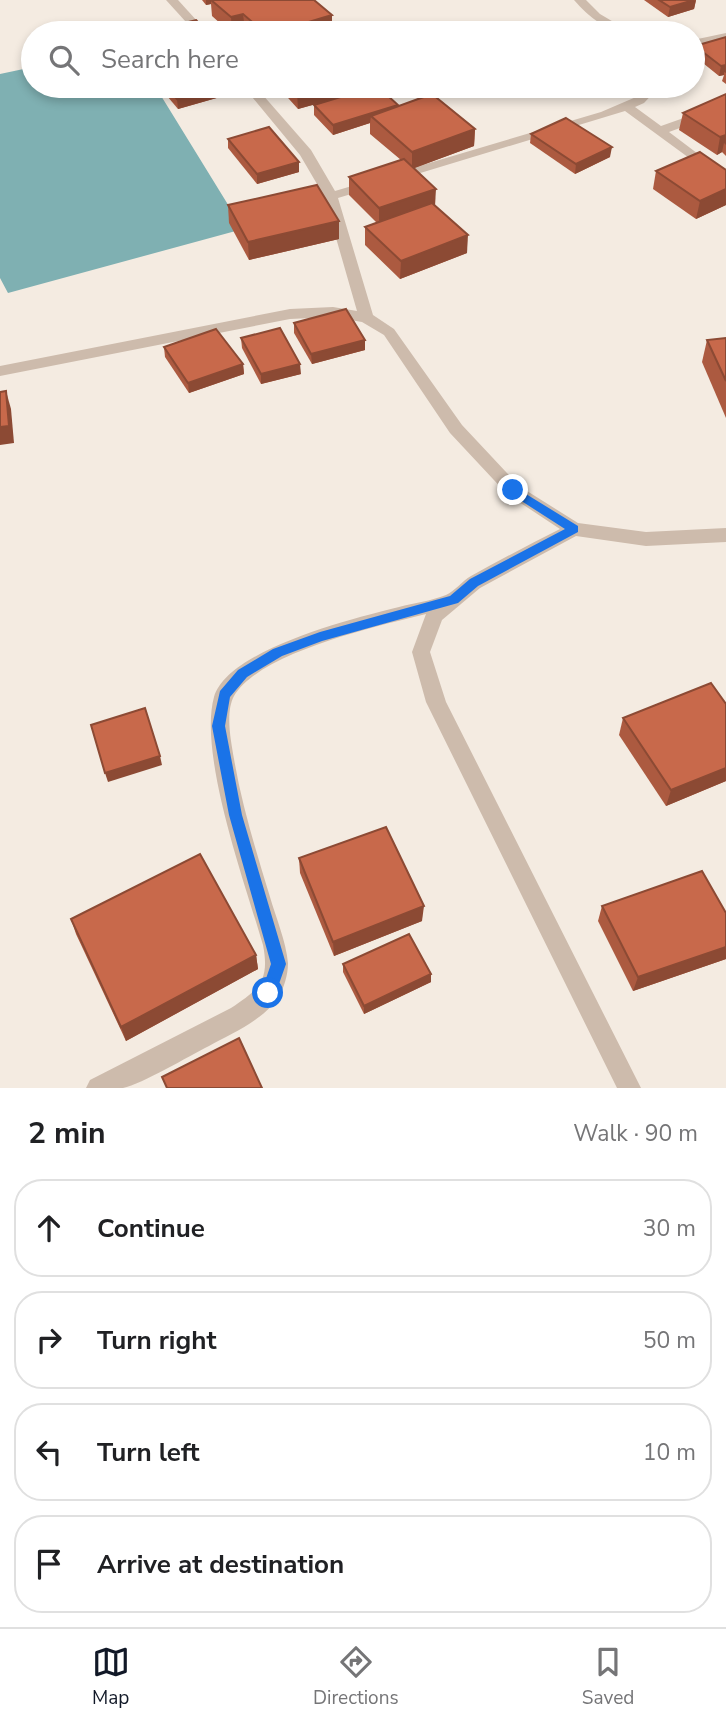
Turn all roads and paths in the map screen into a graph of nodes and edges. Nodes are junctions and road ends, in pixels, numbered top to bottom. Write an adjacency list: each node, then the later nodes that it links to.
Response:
1 (172, 0): 3 (street)
2 (580, 0): 4 (street)
3 (191, 21)
4 (605, 21)
5 (726, 37): 6 (street)
6 (705, 41)
7 (259, 98): 13 (street)
8 (642, 98): 9 (street)
9 (626, 107): 11 (street); 13 (street)
10 (726, 107): 11 (street)
11 (659, 131): 12 (street)
12 (726, 181)
13 (331, 196): 14 (street)
14 (366, 318): 15 (street); 16 (street)
15 (0, 371)
16 (574, 529): 17 (street); 18 (street)
17 (726, 535)
18 (454, 600): 19 (street); 20 (street)
19 (98, 1088)
20 (629, 1088)

